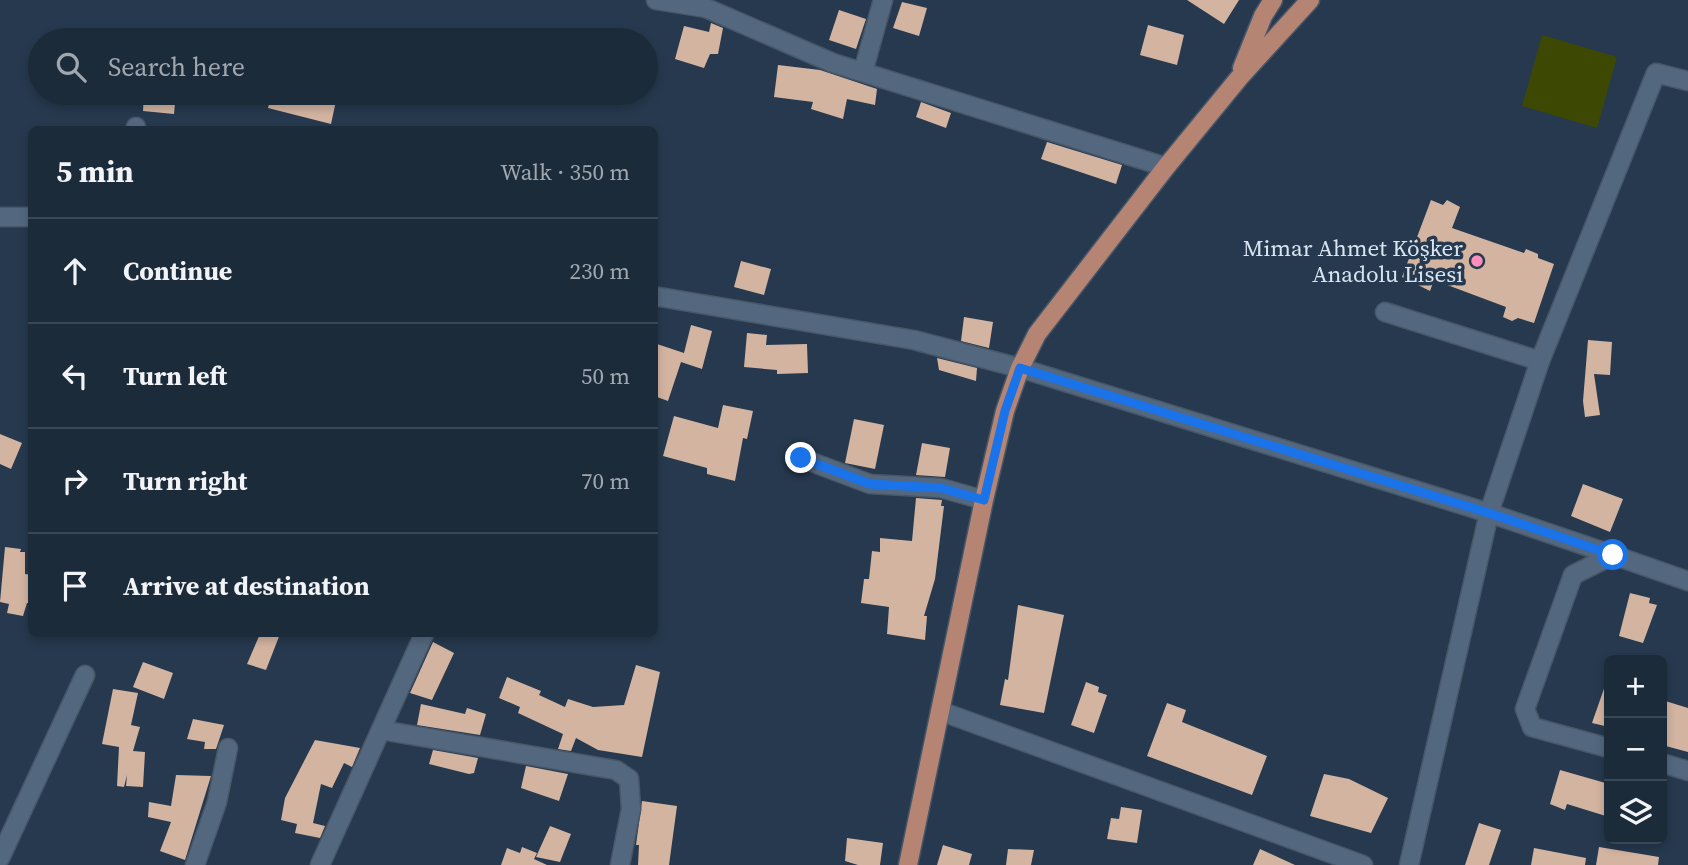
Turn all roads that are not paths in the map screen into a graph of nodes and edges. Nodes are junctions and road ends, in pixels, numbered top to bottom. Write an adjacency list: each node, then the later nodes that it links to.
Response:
1 (656, 0): 5 (street)
2 (883, 0): 5 (street)
3 (1273, 0): 6 (main road)
4 (1310, 0): 6 (main road)
5 (863, 72): 8 (street)
6 (1238, 78): 8 (main road)
7 (1688, 81): 13 (street)
8 (1166, 167): 14 (main road)
9 (0, 217): 10 (street)
10 (28, 217)
11 (658, 297): 14 (street)
12 (1385, 312): 13 (street)
13 (1540, 361): 17 (street)
14 (1020, 368): 16 (main road); 17 (street)
15 (801, 458): 16 (street)
16 (984, 500): 22 (main road)
17 (1489, 513): 18 (street); 34 (street)
18 (1613, 555): 19 (street); 24 (street)
19 (1688, 581)
20 (423, 637): 23 (street)
21 (85, 675): 28 (street)
22 (940, 711): 32 (main road); 33 (street)
23 (381, 730): 30 (street); 31 (street)
24 (1604, 747)
25 (228, 748): 29 (street)
26 (1667, 765): 27 (street)
27 (1688, 771)
28 (0, 858)
29 (195, 865)
30 (320, 865)
31 (621, 865)
32 (908, 865)
33 (1363, 865)
34 (1409, 865)

